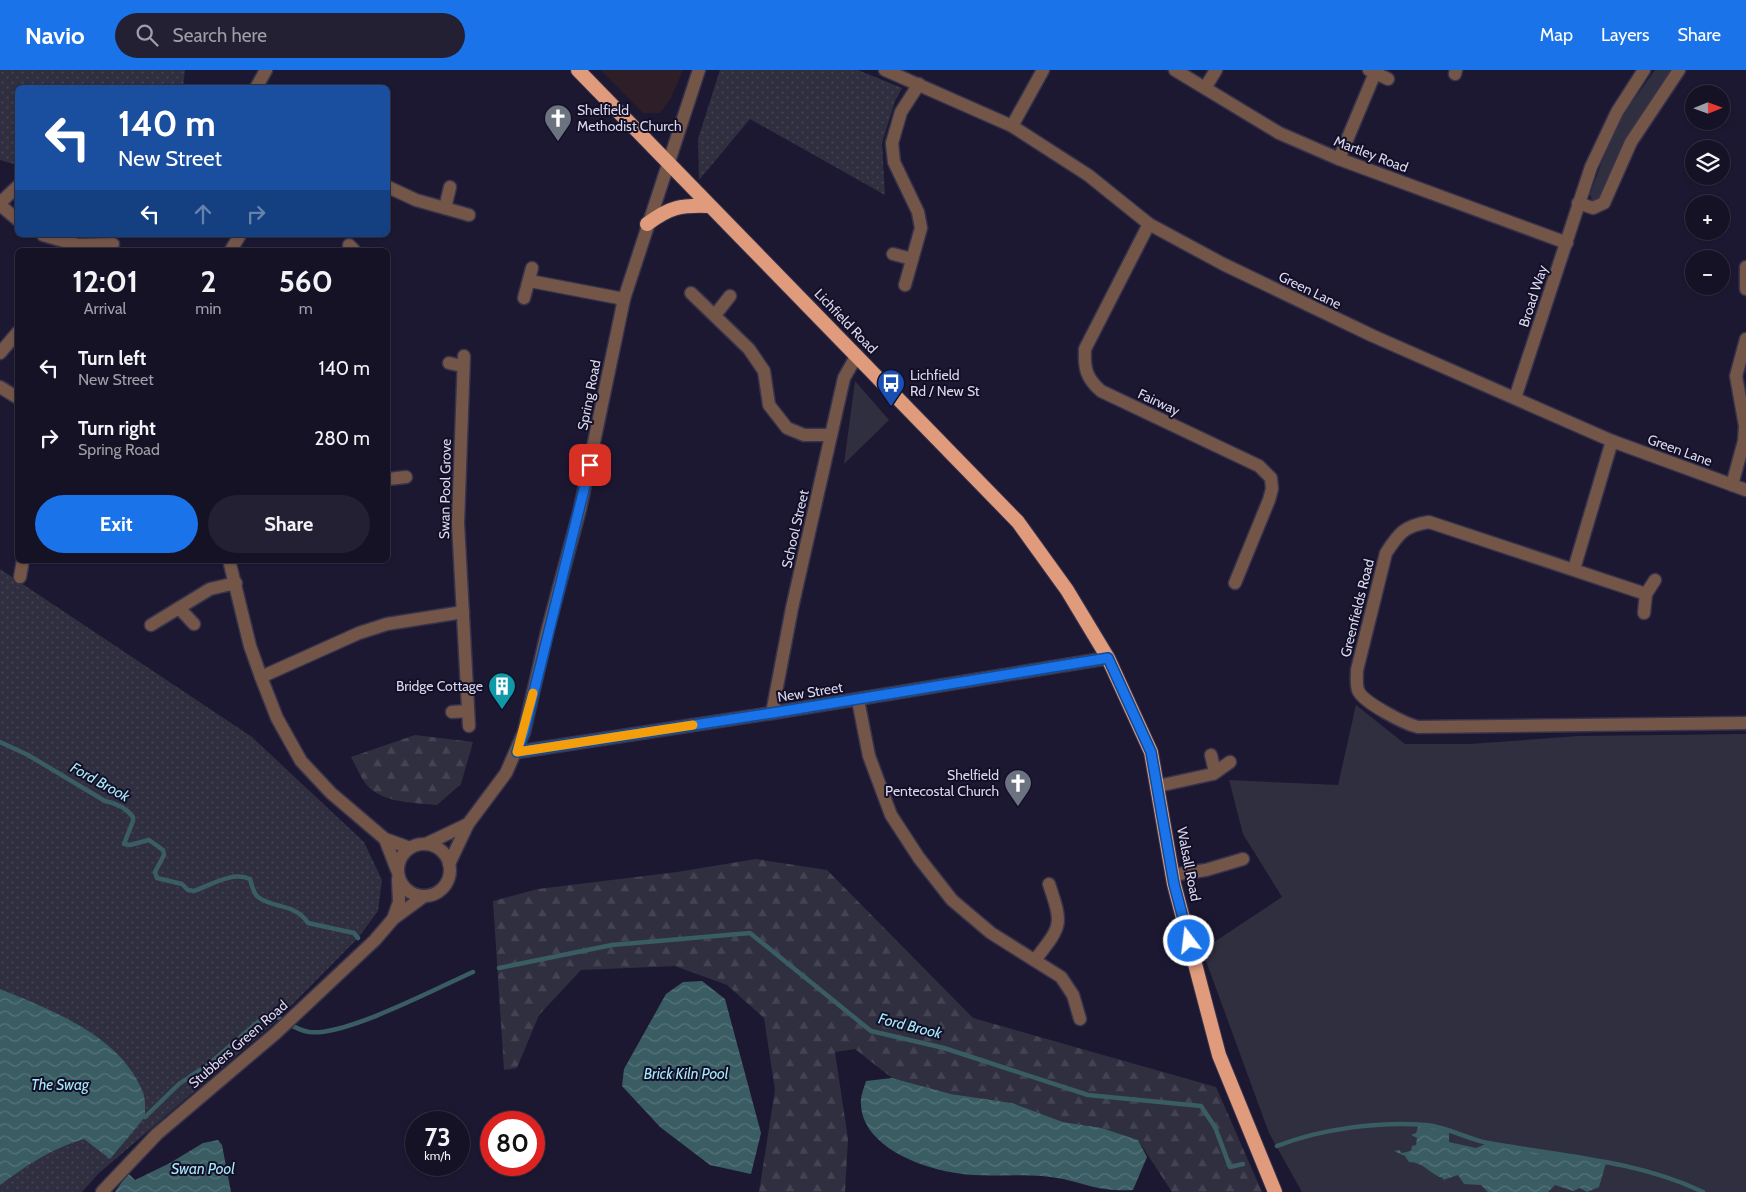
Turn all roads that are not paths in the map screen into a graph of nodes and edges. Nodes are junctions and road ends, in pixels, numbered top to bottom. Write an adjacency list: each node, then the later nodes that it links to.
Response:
1 (266, 70): 13 (street)
2 (578, 70): 17 (highway, Lichfield Road)
3 (699, 70): 17 (street, Spring Road)
4 (886, 70): 12 (street, Green Lane)
5 (1044, 70): 15 (street)
6 (1175, 70): 14 (street, Martley Road)
7 (1216, 70): 14 (street)
8 (1644, 70): 21 (street, Broad Way)
9 (1679, 70): 21 (street)
10 (1372, 72): 11 (street); 16 (street)
11 (1388, 79)
12 (919, 84): 15 (street, Green Lane); 35 (street)
13 (258, 85)
14 (1205, 88): 16 (street, Martley Road)
15 (1012, 126): 28 (street, Green Lane)
16 (1339, 158): 31 (street, Martley Road)
17 (668, 162): 23 (highway, Lichfield Road); 27 (street, Spring Road)
18 (450, 187): 24 (street)
19 (390, 188): 24 (street)
20 (15, 189): 22 (street)
21 (1578, 203): 31 (street, Broad Way)
22 (0, 204): 26 (street)
23 (709, 206): 27 (highway); 47 (highway, Lichfield Road)
24 (445, 208): 25 (street)
25 (469, 215)
26 (15, 217)
27 (647, 224): 42 (street, Spring Road)
28 (1149, 224): 51 (street, Green Lane); 64 (street, Fairway)
29 (50, 237): 32 (street)
30 (239, 237): 33 (street)
31 (1567, 243): 51 (street, Broad Way)
32 (105, 247)
33 (232, 248)
34 (893, 254): 35 (street)
35 (912, 259): 37 (street)
36 (1746, 267): 38 (street)
37 (904, 285)
38 (1746, 289)
39 (691, 293): 43 (street)
40 (730, 296): 43 (street)
41 (524, 298): 42 (street)
42 (624, 299): 79 (street, Spring Road)
43 (715, 315): 52 (street)
44 (15, 336): 46 (street)
45 (1746, 339): 56 (street)
46 (0, 353)
47 (857, 355): 52 (street, School Street); 71 (highway, Lichfield Road)
48 (449, 363): 67 (street, Swan Pool Grove)
49 (0, 387): 50 (street)
50 (15, 396)
51 (1515, 398): 53 (street, Green Lane)
52 (832, 435): 76 (street, School Street)
53 (1612, 441): 56 (street, Green Lane); 60 (street)
54 (390, 477): 55 (street)
55 (406, 477)
56 (1732, 485): 57 (street, Green Lane)
57 (1746, 490)
58 (22, 563): 61 (street)
59 (231, 563): 63 (street)
60 (1574, 569): 65 (street, Greenfields Road); 77 (street, Greenfields Road)
61 (20, 577)
62 (1655, 580): 65 (street)
63 (236, 583): 66 (street); 72 (street)
64 (1235, 583)
65 (1646, 594): 68 (street)
66 (179, 608): 69 (street); 70 (street)
67 (463, 612): 72 (street); 74 (street, Swan Pool Grove)
68 (1644, 613)
69 (194, 624)
70 (151, 625)
71 (1108, 658): 73 (street, New Street); 83 (highway, Walsall Road)
72 (261, 677): 85 (street)
73 (858, 700): 76 (street, New Street); 95 (street)
74 (468, 711): 75 (street); 78 (street, Swan Pool Grove)
75 (452, 712)
76 (772, 713): 79 (street, New Street)
77 (1746, 724)
78 (469, 726)
79 (517, 752): 84 (street)
80 (1211, 755): 82 (street)
81 (1230, 762): 82 (street)
82 (1215, 772): 83 (street)
83 (1158, 786): 91 (highway, Walsall Road)
84 (468, 824): 86 (street); 89 (street)
85 (385, 839): 87 (street); 90 (street)
86 (426, 844): 87 (street); 89 (street)
87 (410, 848): 90 (street)
88 (1243, 860): 91 (street)
89 (450, 864): 93 (street)
90 (398, 874): 93 (street); 94 (street, Stubbers Green Road)
91 (1172, 875): 98 (highway, Walsall Road)
92 (1049, 884): 95 (street)
93 (423, 897): 94 (street, Stubbers Green Road)
94 (393, 919): 97 (street, Stubbers Green Road)
95 (1035, 960): 96 (street)
96 (1080, 1019)
97 (102, 1192)
98 (1275, 1192)

